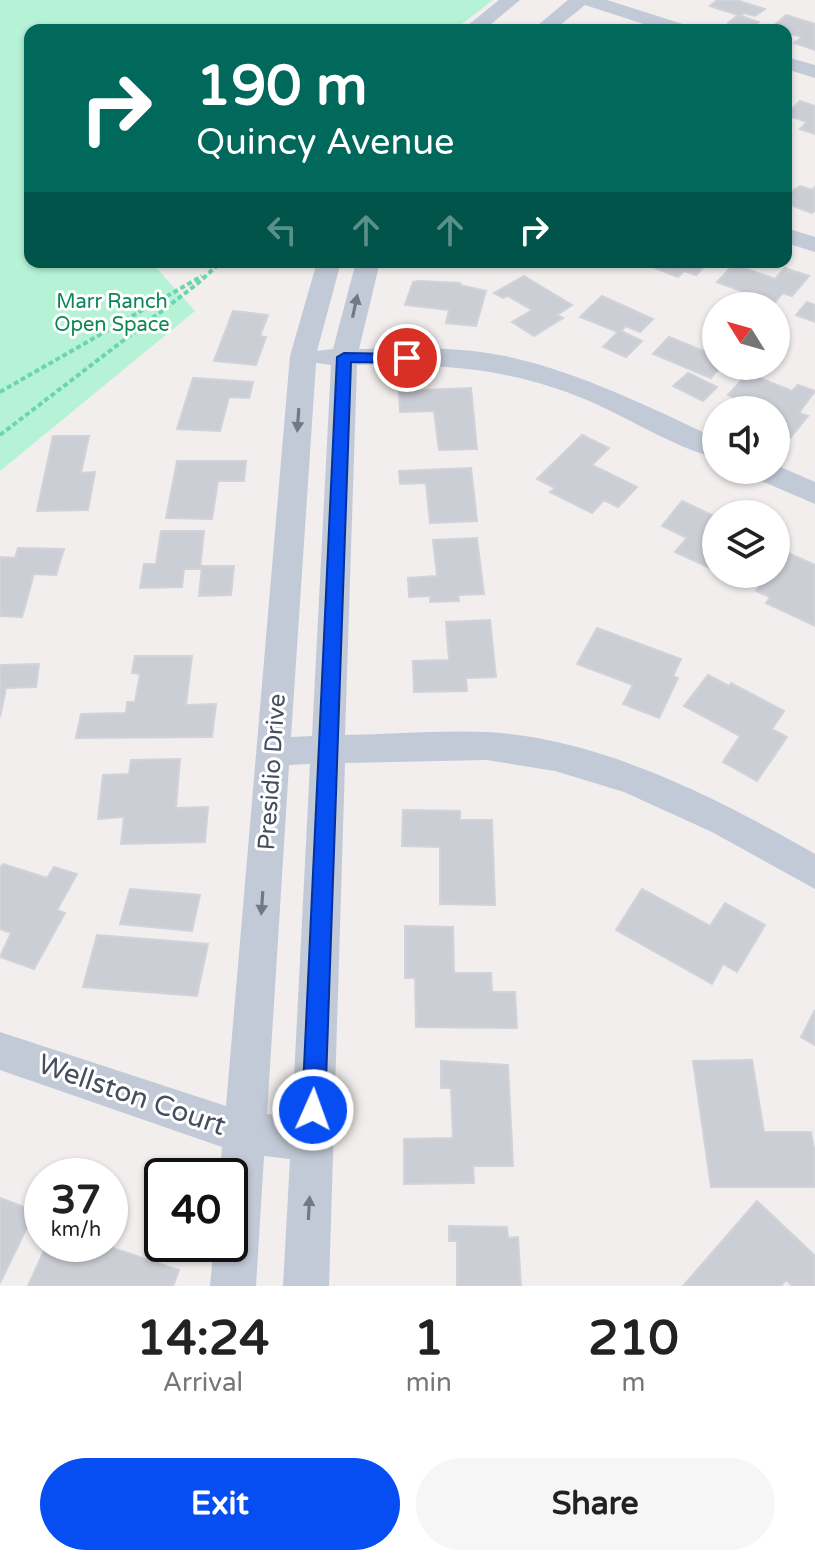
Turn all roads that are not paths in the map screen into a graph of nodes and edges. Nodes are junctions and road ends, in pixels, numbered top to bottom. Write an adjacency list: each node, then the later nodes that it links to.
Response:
1 (511, 0): 4 (street)
2 (580, 0): 5 (street)
3 (588, 0): 6 (street)
4 (480, 24)
5 (550, 24)
6 (663, 24)
7 (792, 65): 8 (street)
8 (815, 72)
9 (792, 237): 10 (street)
10 (815, 245)
11 (327, 268): 13 (street, Presidio Drive)
12 (366, 268): 14 (street, one-way to 12)
13 (303, 356): 14 (street); 18 (street, Presidio Drive, one-way to 18)
14 (344, 357): 15 (street); 19 (street)
15 (702, 443)
16 (790, 483): 17 (street)
17 (815, 494)
18 (273, 751): 19 (street); 22 (street, Presidio Drive, one-way to 22)
19 (327, 751): 20 (street); 23 (street)
20 (815, 873)
21 (0, 1051): 22 (street, Wellston Court)
22 (244, 1133): 23 (street, Wellston Court); 24 (street, Presidio Drive)
23 (312, 1140): 25 (street, one-way to 23)
24 (233, 1286)
25 (306, 1286)

